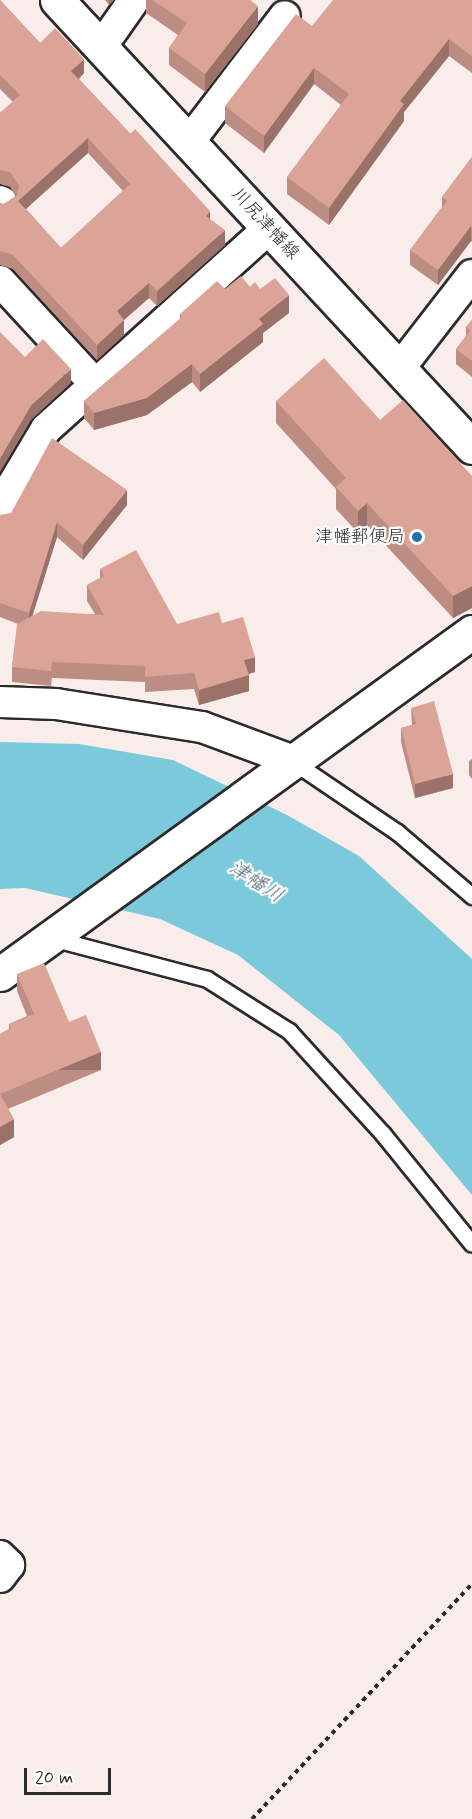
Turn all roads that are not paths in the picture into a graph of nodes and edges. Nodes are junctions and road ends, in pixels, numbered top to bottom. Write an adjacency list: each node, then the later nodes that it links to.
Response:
1 (57, 0): 4 (main road, 川尻津幡線)
2 (134, 0): 4 (street)
3 (285, 16): 5 (street)
4 (101, 47): 5 (main road, 川尻津幡線)
5 (189, 142): 6 (main road, 川尻津幡線)
6 (269, 228): 9 (main road, 川尻津幡線); 10 (street)
7 (472, 275): 9 (street)
8 (0, 281): 10 (street)
9 (399, 369): 11 (main road, 川尻津幡線)
10 (96, 385): 12 (street)
11 (472, 447)
12 (3, 497)
13 (472, 632): 15 (main road)
14 (0, 702): 15 (street)
15 (283, 766): 16 (lane); 17 (main road)
16 (472, 896)
17 (49, 938): 18 (main road); 19 (lane)
18 (0, 974)
19 (472, 1244)
20 (0, 1556): 21 (street)
21 (0, 1576)

